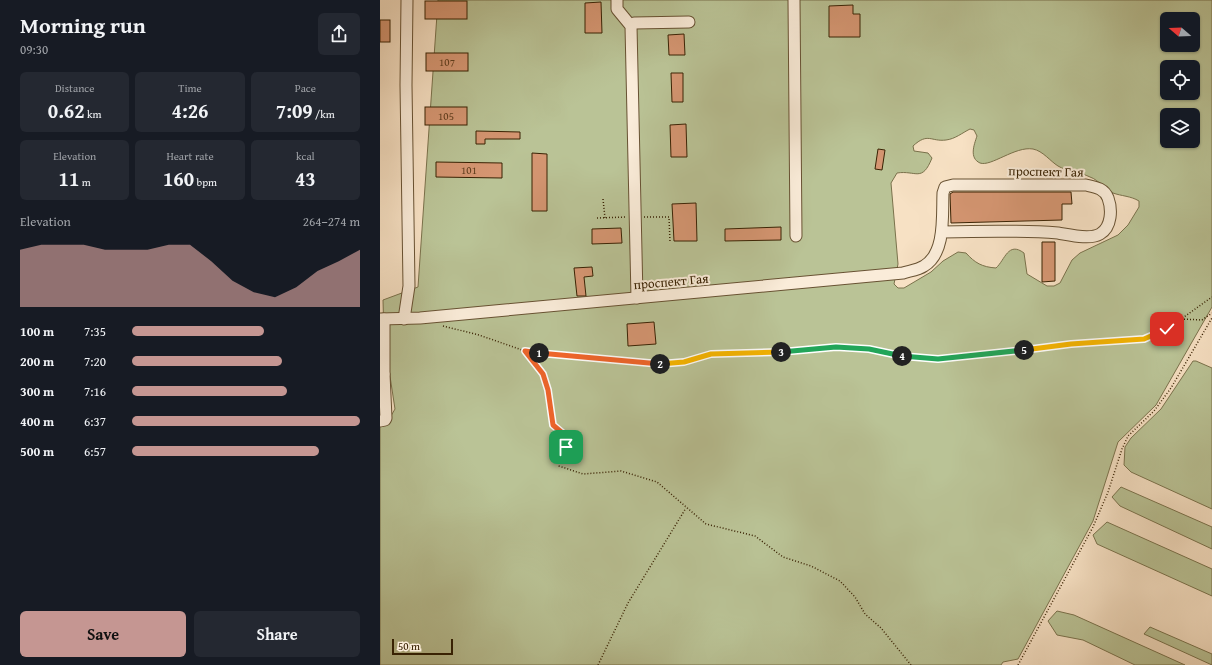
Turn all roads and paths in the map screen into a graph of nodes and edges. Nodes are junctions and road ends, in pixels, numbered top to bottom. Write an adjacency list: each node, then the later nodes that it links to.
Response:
1 (408, 0): 15 (street)
2 (617, 0): 5 (street)
3 (794, 0): 9 (street)
4 (689, 22): 5 (street)
5 (631, 26): 11 (street)
6 (603, 199): 7 (path)
7 (605, 218)
8 (942, 232): 8 (street, проспект Гая); 11 (street, проспект Гая)
9 (796, 236)
10 (1212, 297): 16 (path)
11 (637, 298): 15 (street, проспект Гая)
12 (1212, 313): 16 (path)
13 (382, 318): 15 (street, проспект Гая); 19 (street)
14 (1212, 318): 25 (path)
15 (404, 319)
16 (1181, 319): 18 (path)
17 (442, 326): 18 (path)
18 (525, 351): 22 (path)
19 (382, 374): 20 (street)
20 (383, 398): 21 (street)
21 (380, 421)
22 (686, 508): 23 (path); 24 (path)
23 (598, 665)
24 (911, 665)
25 (1018, 665)

